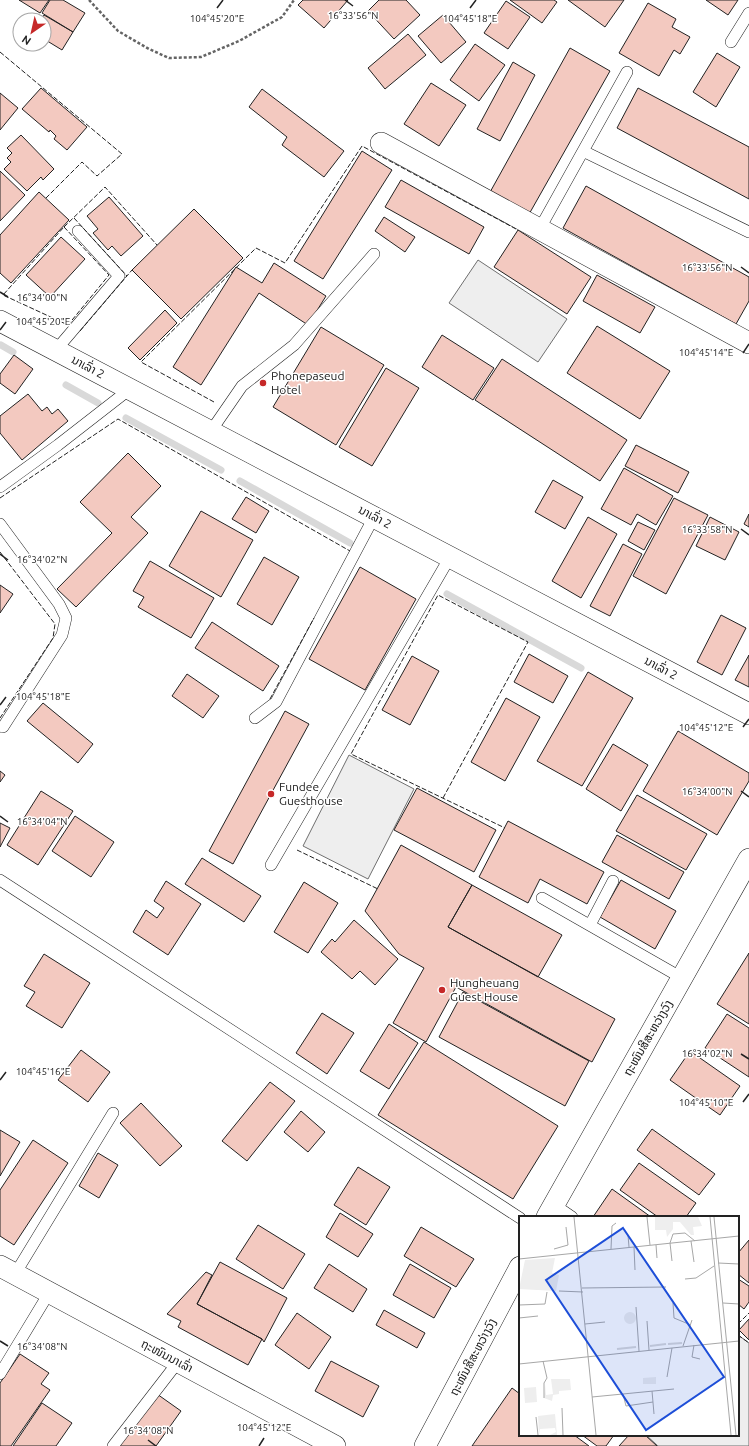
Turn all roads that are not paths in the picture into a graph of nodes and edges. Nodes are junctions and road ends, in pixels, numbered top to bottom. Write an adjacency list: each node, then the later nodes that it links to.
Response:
1 (749, 13): 2 (lane)
2 (731, 42)
3 (627, 72): 5 (lane)
4 (381, 143): 6 (street)
5 (583, 151): 6 (lane); 8 (lane)
6 (539, 230): 11 (street)
7 (78, 231): 12 (lane)
8 (749, 232)
9 (374, 254): 14 (lane)
10 (0, 321): 12 (street, ນາເລົ່າ 2)
11 (748, 339)
12 (56, 350): 13 (street, ນາເລົ່າ 2)
13 (130, 389): 14 (street, ນາເລົ່າ 2); 15 (lane)
14 (211, 431): 16 (street, ນາເລົ່າ 2)
15 (0, 487)
16 (374, 517): 18 (street, ນາເລົ່າ 2); 20 (lane)
17 (0, 524): 21 (lane)
18 (450, 557): 19 (street, ນາເລົ່າ 2); 23 (lane)
19 (749, 714)
20 (255, 718)
21 (2, 727)
22 (749, 859): 28 (street, ຖະໜົນສີສະຫວ່າງວົງ)
23 (271, 865)
24 (0, 880): 32 (lane)
25 (613, 881): 27 (lane)
26 (542, 898): 27 (lane)
27 (590, 925): 28 (lane)
28 (682, 978): 30 (street, ຖະໜົນສີສະຫວ່າງວົງ)
29 (113, 1113): 34 (lane)
30 (550, 1211): 31 (lane)
31 (568, 1216)
32 (519, 1217)
33 (519, 1269): 40 (street, ຖະໜົນສີສະຫວ່າງວົງ)
34 (7, 1270): 35 (street, ຖະໜົນນາເລົ່າ)
35 (49, 1293): 36 (street, ຖະໜົນນາເລົ່າ); 37 (lane)
36 (178, 1362): 38 (lane); 39 (street, ຖະໜົນນາເລົ່າ)
37 (0, 1374)
38 (113, 1446)
39 (335, 1446)
40 (425, 1446)

